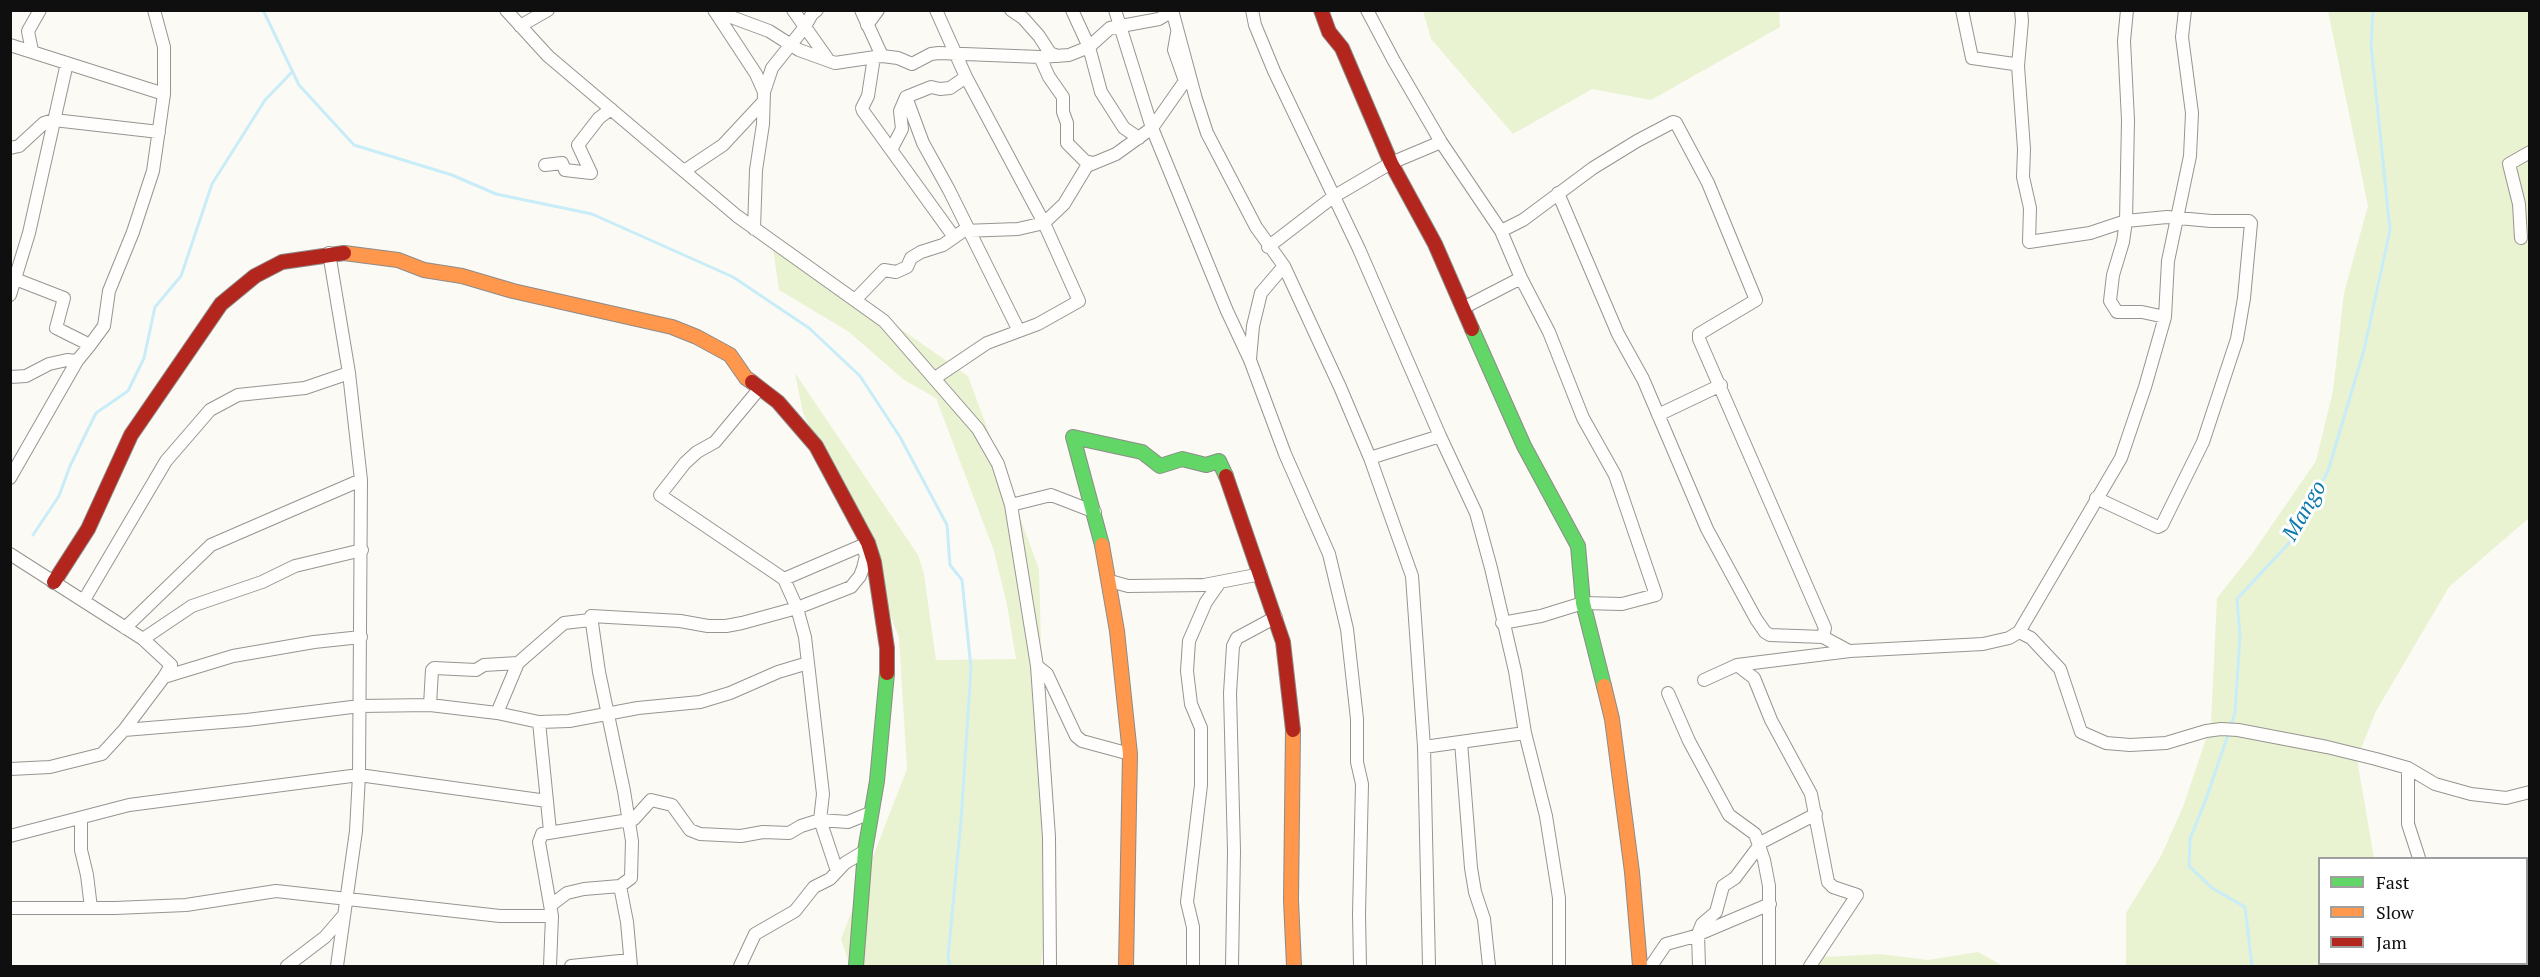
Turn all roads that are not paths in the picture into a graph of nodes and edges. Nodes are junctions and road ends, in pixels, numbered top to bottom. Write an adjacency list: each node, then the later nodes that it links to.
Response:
1 (40, 10): 32 (street)
2 (154, 10): 41 (street)
3 (506, 10): 25 (street)
4 (548, 10): 25 (street)
5 (794, 10): 28 (street)
6 (817, 10): 28 (street)
7 (861, 10): 23 (street)
8 (878, 10): 23 (street)
9 (936, 10): 33 (street)
10 (1011, 10): 35 (street)
11 (1072, 10): 31 (street)
12 (1115, 10): 26 (street)
13 (1246, 10): 24 (street)
14 (1252, 10): 24 (street)
15 (1321, 10): 54 (street)
16 (1367, 10): 49 (street)
17 (1962, 10): 39 (street)
18 (2021, 10): 39 (street)
19 (2127, 10): 60 (street)
20 (2185, 10): 59 (street)
21 (714, 11): 29 (street); 42 (street)
22 (1172, 11): 26 (street); 27 (street)
23 (867, 25): 34 (street)
24 (1255, 25): 58 (street)
25 (520, 26): 44 (street)
26 (1119, 26): 31 (street); 46 (street)
27 (1178, 27): 46 (street); 67 (street)
28 (804, 28): 29 (street); 37 (street)
29 (791, 44): 37 (street); 42 (street)
30 (10, 45): 32 (street)
31 (1089, 47): 35 (street); 48 (street)
32 (32, 51): 38 (street)
33 (957, 55): 34 (street); 36 (street); 40 (street)
34 (878, 56): 37 (street); 51 (street)
35 (1058, 56): 36 (street)
36 (1040, 57): 53 (street)
37 (829, 60)
38 (67, 63): 41 (street); 45 (street)
39 (2018, 66): 60 (street)
40 (966, 77): 43 (street); 61 (street)
41 (164, 94): 47 (street)
42 (763, 97): 56 (street); 62 (street)
43 (906, 97): 51 (street); 63 (street)
44 (611, 109): 55 (street); 56 (street)
45 (54, 120): 47 (street); 50 (street); 70 (street)
46 (1152, 128): 48 (street); 78 (street)
47 (159, 132): 77 (street)
48 (1139, 138): 53 (street)
49 (1442, 142): 54 (street); 64 (street)
50 (10, 148)
51 (891, 150): 65 (street)
52 (2529, 152): 66 (street)
53 (1093, 163): 61 (street)
54 (1391, 163): 58 (street); 74 (street)
55 (545, 165)
56 (684, 171): 62 (street)
57 (1558, 193): 64 (street); 83 (street); 85 (street)
58 (1333, 196): 67 (street); 86 (street)
59 (2179, 219): 60 (street); 75 (street); 90 (street)
60 (2126, 221): 75 (street)
61 (1044, 223): 63 (street); 76 (street)
62 (754, 229): 73 (street)
63 (969, 230): 65 (street); 76 (street)
64 (1501, 231): 71 (street)
65 (954, 237): 73 (street)
66 (2521, 238)
67 (1268, 247): 69 (street)
68 (329, 253): 80 (street); 84 (street); 99 (street)
69 (1284, 266): 78 (street); 87 (street)
70 (14, 278): 72 (street); 77 (street)
71 (1521, 278): 74 (street); 102 (street)
72 (10, 295)
73 (855, 300): 82 (street)
74 (1463, 308): 102 (street)
75 (2165, 317): 90 (street)
76 (1018, 331): 82 (street)
77 (90, 345): 79 (street)
78 (1250, 360): 166 (street)
79 (77, 361): 81 (street); 88 (street)
80 (349, 373): 89 (street); 101 (street)
81 (10, 377)
82 (935, 378): 91 (street)
83 (1721, 385): 85 (street); 109 (street)
84 (760, 388): 93 (street); 97 (street)
85 (1658, 415): 109 (street)
86 (1440, 436): 87 (street); 106 (street)
87 (1370, 458): 128 (street)
88 (10, 478)
89 (361, 480): 94 (street); 107 (street)
90 (2096, 498): 108 (street)
91 (1011, 506): 92 (street); 116 (street)
92 (1095, 512): 96 (street); 98 (street)
93 (865, 544): 97 (street); 103 (street); 135 (street)
94 (362, 550): 110 (street); 111 (street)
95 (10, 555): 99 (street)
96 (1261, 574): 100 (street); 104 (street)
97 (784, 579): 103 (street)
98 (1110, 581): 100 (street); 129 (street)
99 (54, 582): 101 (street)
100 (1220, 582): 163 (street)
101 (84, 600): 107 (street)
102 (1583, 603): 106 (street); 170 (street)
103 (797, 608): 105 (street); 114 (street)
104 (1276, 616): 164 (street); 165 (street)
105 (590, 620): 113 (street); 123 (street)
106 (1502, 622): 126 (street)
107 (125, 628): 111 (street)
108 (2019, 632): 112 (street); 130 (street)
109 (1823, 637): 112 (street)
110 (361, 638): 117 (street); 121 (street)
111 (143, 639): 117 (street)
112 (1850, 651): 115 (street)
113 (518, 663): 120 (street); 122 (street)
114 (807, 663): 123 (street); 139 (street)
115 (1737, 665): 118 (street); 136 (street)
116 (1037, 666): 129 (street); 161 (street)
117 (164, 677): 125 (street)
118 (1704, 680)
119 (1668, 693): 142 (street)
120 (430, 705): 121 (street); 122 (street)
121 (360, 706): 125 (street); 132 (street)
122 (497, 713): 124 (street)
123 (607, 714): 124 (street); 138 (street)
124 (539, 722): 134 (street)
125 (124, 730): 131 (street)
126 (1525, 733): 127 (street); 169 (street)
127 (1461, 742): 128 (street); 168 (street)
128 (1424, 747): 167 (street)
129 (1130, 754): 162 (street)
130 (2408, 768): 133 (street); 144 (street)
131 (10, 769)
132 (359, 775): 134 (street); 137 (street); 147 (street)
133 (2529, 792)
134 (547, 801): 140 (street)
135 (870, 813): 139 (street); 143 (street)
136 (1816, 814): 142 (street); 174 (street)
137 (81, 818): 141 (street); 150 (street)
138 (629, 820): 139 (street); 140 (street); 146 (street)
139 (820, 820): 145 (street)
140 (550, 831): 151 (street)
141 (10, 836)
142 (1759, 848): 148 (street); 153 (street)
143 (865, 851): 145 (street); 160 (street)
144 (2419, 857)
145 (837, 871): 159 (street)
146 (620, 886): 151 (street); 154 (street)
147 (345, 898): 150 (street); 151 (street); 152 (street)
148 (1770, 904): 153 (street); 173 (street)
149 (10, 908): 150 (street)
150 (91, 908)
151 (551, 911): 157 (street)
152 (344, 915): 155 (street); 156 (street)
153 (1698, 934): 171 (street); 172 (street)
154 (631, 963): 158 (street)
155 (287, 966)
156 (337, 966)
157 (549, 966)
158 (571, 966)
159 (740, 966)
160 (856, 966)
161 (1050, 966)
162 (1126, 966)
163 (1193, 966)
164 (1232, 966)
165 (1294, 966)
166 (1360, 966)
167 (1429, 966)
168 (1490, 966)
169 (1559, 966)
170 (1640, 966)
171 (1651, 966)
172 (1699, 966)
173 (1769, 966)
174 (1810, 966)

